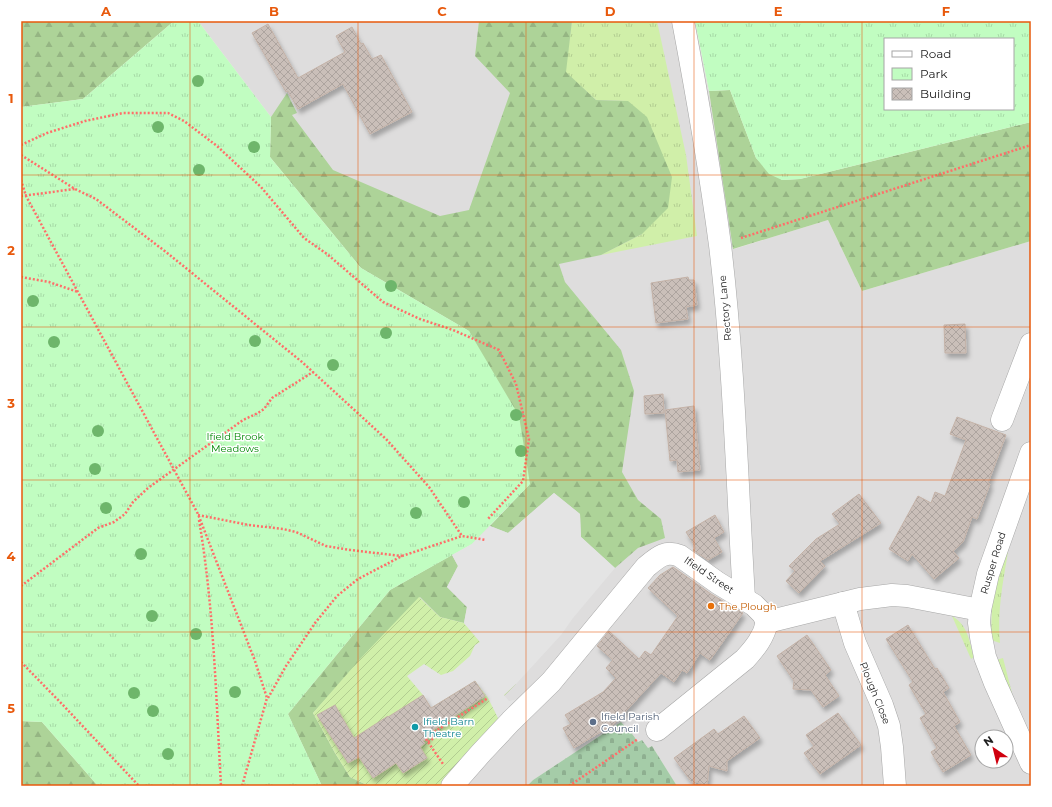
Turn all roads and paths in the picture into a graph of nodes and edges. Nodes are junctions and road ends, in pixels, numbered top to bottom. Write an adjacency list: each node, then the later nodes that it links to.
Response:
1 (683, 21): 9 (street, Rectory Lane)
2 (21, 144): 19 (path)
3 (1031, 145): 9 (path)
4 (21, 156): 6 (path)
5 (21, 180): 8 (path)
6 (75, 189): 8 (path); 13 (path)
7 (21, 196): 8 (path)
8 (26, 196): 11 (path)
9 (720, 245): 24 (street, Rectory Lane)
10 (21, 277): 11 (path)
11 (79, 292): 17 (path)
12 (1031, 344): 14 (street)
13 (313, 372): 17 (path); 20 (path)
14 (1025, 377): 15 (street)
15 (1002, 420)
16 (1031, 453): 26 (street, Rusper Road)
17 (174, 469): 18 (path); 23 (path)
18 (198, 514): 22 (path); 29 (path); 35 (path)
19 (487, 520)
20 (462, 536): 21 (path); 22 (path)
21 (486, 540)
22 (402, 556): 29 (path)
23 (21, 586)
24 (744, 598): 27 (street, Ifield Street); 33 (street, Ifield Street)
25 (843, 603): 26 (street); 27 (street); 38 (street, Plough Close)
26 (980, 610): 32 (street, Rusper Road)
27 (767, 622): 31 (street)
28 (21, 662): 34 (path)
29 (267, 698): 36 (path)
30 (488, 698): 33 (path)
31 (657, 730): 37 (path)
32 (1031, 763)
33 (454, 784)
34 (139, 786)
35 (221, 786)
36 (242, 786)
37 (569, 786)
38 (895, 786)

